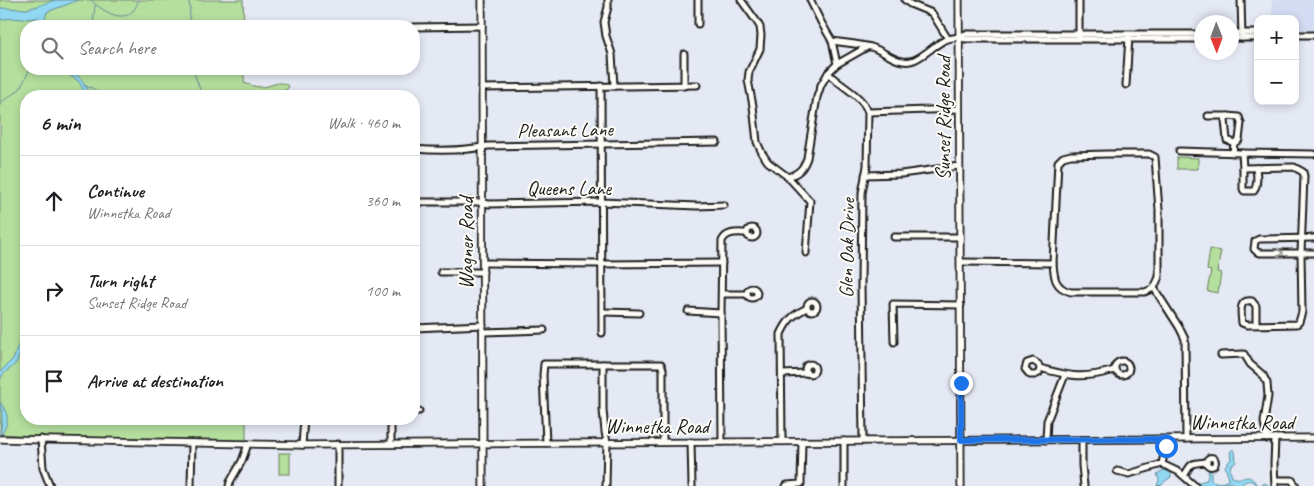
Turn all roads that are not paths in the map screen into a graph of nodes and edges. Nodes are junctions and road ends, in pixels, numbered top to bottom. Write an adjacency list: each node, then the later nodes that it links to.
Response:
1 (482, 0): 11 (street, Wagner Road)
2 (608, 0): 34 (street)
3 (698, 0): 10 (street)
4 (741, 0): 55 (street)
5 (810, 0): 27 (street)
6 (905, 0): 26 (street)
7 (959, 0): 23 (street, Sunset Ridge Road)
8 (1079, 0): 21 (street)
9 (1241, 0): 20 (street)
10 (698, 24)
11 (482, 26): 12 (street); 37 (street, Wagner Road)
12 (420, 27)
13 (1194, 34): 19 (street)
14 (1254, 34): 20 (street)
15 (1239, 35): 20 (street)
16 (1299, 35): 17 (street)
17 (1314, 35)
18 (1129, 36): 19 (street); 21 (street); 32 (street)
19 (1144, 36): 24 (street)
20 (1242, 36): 22 (street); 25 (street)
21 (1079, 37): 23 (street)
22 (1239, 37)
23 (959, 38): 26 (street); 38 (street, Sunset Ridge Road)
24 (1194, 38)
25 (1254, 38)
26 (948, 39): 28 (street)
27 (832, 41): 28 (street); 30 (street)
28 (867, 46): 30 (street)
29 (684, 54): 35 (street)
30 (837, 64): 31 (street)
31 (828, 73): 39 (street); 55 (street)
32 (1126, 85)
33 (601, 86): 34 (street); 37 (street); 44 (street)
34 (614, 86): 35 (street)
35 (684, 86): 36 (street)
36 (697, 86)
37 (482, 88): 45 (street, Wagner Road)
38 (959, 109): 39 (street); 51 (street, Sunset Ridge Road)
39 (868, 112): 54 (street, Glen Oak Drive)
40 (1208, 116): 41 (street)
41 (1228, 116): 43 (street); 43 (street)
42 (717, 142): 44 (street, Pleasant Lane)
43 (1234, 143): 48 (street)
44 (602, 145): 45 (street, Pleasant Lane); 57 (street)
45 (482, 147): 46 (street, Pleasant Lane); 58 (street, Wagner Road)
46 (420, 149)
47 (1179, 151): 48 (street)
48 (1233, 153): 49 (street)
49 (1242, 153): 50 (street); 52 (street)
50 (1314, 154)
51 (960, 166): 54 (street); 62 (street, Sunset Ridge Road)
52 (1243, 168): 53 (street); 53 (street)
53 (1256, 168): 63 (street)
54 (865, 175): 112 (street, Glen Oak Drive)
55 (788, 177): 65 (street)
56 (420, 202): 58 (street, Queens Lane)
57 (601, 202): 58 (street, Queens Lane); 59 (street, Queens Lane); 72 (street)
58 (482, 203): 69 (street, Wagner Road)
59 (724, 205)
60 (747, 234): 70 (street)
61 (894, 237): 62 (street)
62 (960, 237): 68 (street, Sunset Ridge Road)
63 (1302, 238): 64 (street); 66 (street); 66 (street, one-way to 66)
64 (1314, 238)
65 (806, 253)
66 (1301, 253): 67 (street); 84 (street)
67 (1314, 253)
68 (961, 262): 71 (street); 78 (street, Sunset Ridge Road)
69 (483, 263): 72 (street); 74 (street, Wagner Road)
70 (722, 263): 72 (street); 76 (street)
71 (1053, 263): 75 (street); 75 (street)
72 (602, 264): 81 (street)
73 (441, 272): 74 (street)
74 (483, 272): 86 (street, Wagner Road)
75 (1154, 288): 105 (street)
76 (722, 294): 77 (street); 83 (street)
77 (747, 294)
78 (961, 305): 89 (street); 106 (street, Sunset Ridge Road)
79 (807, 308): 95 (street)
80 (688, 311): 83 (street)
81 (602, 312): 82 (street); 88 (street)
82 (639, 313)
83 (721, 313): 117 (street)
84 (1256, 325): 84 (street)
85 (420, 328): 86 (street)
86 (483, 329): 87 (street); 119 (street, Wagner Road)
87 (544, 330)
88 (602, 334)
89 (894, 342)
90 (1221, 355): 99 (street)
91 (603, 364): 113 (street); 114 (street); 115 (street)
92 (1040, 368): 96 (street)
93 (1115, 370): 96 (street)
94 (807, 373): 95 (street)
95 (782, 374): 109 (street)
96 (1065, 375): 107 (street)
97 (304, 425): 123 (street)
98 (391, 425): 122 (street)
99 (1267, 438): 100 (street, Winnetka Road); 105 (street, Winnetka Road)
100 (1275, 438): 101 (street, Winnetka Road); 129 (street)
101 (1314, 438)
102 (3, 439): 103 (street, Winnetka Road)
103 (41, 439): 118 (street, Winnetka Road); 130 (street)
104 (1167, 439): 105 (street, Winnetka Road); 108 (street, Winnetka Road); 125 (street)
105 (1186, 439)
106 (961, 440): 107 (street, Winnetka Road); 112 (street, Winnetka Road); 139 (street, Sunset Ridge Road)
107 (1046, 440): 108 (street, Winnetka Road)
108 (1082, 440): 140 (street)
109 (782, 441): 110 (street, Winnetka Road); 117 (street, Winnetka Road)
110 (802, 441): 111 (street, Winnetka Road); 137 (street)
111 (844, 441): 112 (street, Winnetka Road); 138 (street)
112 (863, 441)
113 (546, 442): 114 (street, Winnetka Road); 119 (street, Winnetka Road)
114 (607, 442): 115 (street, Winnetka Road); 135 (street)
115 (663, 442): 116 (street, Winnetka Road)
116 (692, 442): 117 (street, Winnetka Road); 136 (street)
117 (722, 442)
118 (192, 443): 120 (street, Winnetka Road); 131 (street)
119 (483, 443): 122 (street, Winnetka Road); 134 (street, Wagner Road)
120 (248, 444): 123 (street, Winnetka Road); 132 (street)
121 (338, 444): 122 (street, Winnetka Road); 123 (street, Winnetka Road); 133 (street)
122 (391, 444)
123 (302, 445)
124 (1207, 462): 127 (street)
125 (1162, 464): 126 (street); 127 (street)
126 (1117, 471)
127 (1184, 476): 128 (street)
128 (1190, 481): 141 (street); 142 (street)
129 (1275, 483): 143 (street)
130 (50, 486)
131 (191, 486)
132 (229, 486)
133 (338, 486)
134 (483, 486)
135 (606, 486)
136 (692, 486)
137 (786, 486)
138 (844, 486)
139 (961, 486)
140 (1084, 486)
141 (1184, 486)
142 (1196, 486)
143 (1296, 486)

